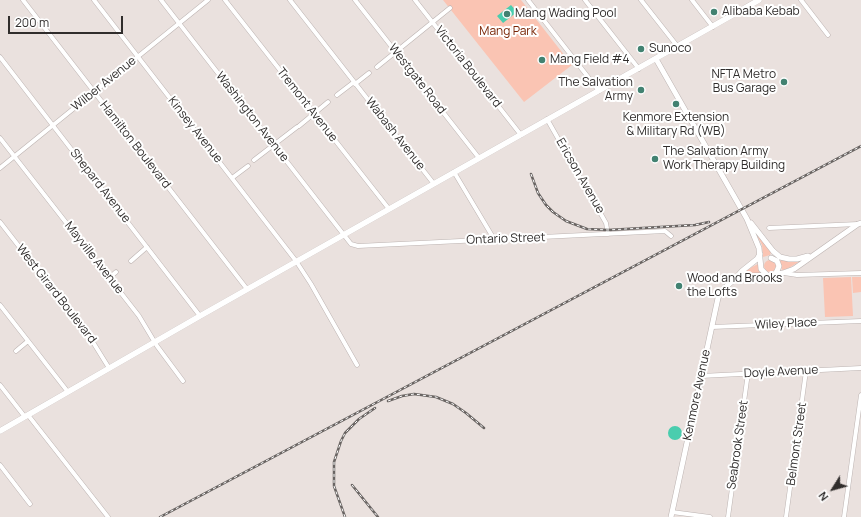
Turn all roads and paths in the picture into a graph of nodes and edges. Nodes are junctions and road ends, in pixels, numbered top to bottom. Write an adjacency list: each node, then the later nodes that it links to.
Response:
1 (23, 0): 30 (street, Hamilton Boulevard)
2 (94, 0): 23 (street, Kinsey Avenue)
3 (160, 0): 18 (street, Washington Avenue)
4 (208, 0): 18 (street, Wilber Avenue)
5 (225, 0): 34 (street, Tremont Avenue)
6 (290, 0): 29 (street, Wabash Avenue)
7 (355, 0): 22 (street, Westgate Road)
8 (415, 0): 17 (street, Victoria Boulevard)
9 (528, 0): 31 (street)
10 (585, 0): 27 (street)
11 (641, 0): 21 (street)
12 (692, 0): 19 (street)
13 (759, 0): 15 (main road)
14 (801, 0): 20 (street)
15 (749, 2): 19 (main road)
16 (450, 8): 17 (street)
17 (433, 22): 22 (street); 37 (street, Victoria Boulevard)
18 (179, 23): 23 (street, Wilber Avenue); 39 (street, Washington Avenue)
19 (713, 27): 21 (main road)
20 (828, 35)
21 (678, 47): 25 (main road)
22 (396, 52): 26 (street); 41 (street, Westgate Road)
23 (138, 56): 30 (street, Wilber Avenue); 46 (street, Kinsey Avenue)
24 (0, 57): 36 (street, Shepard Avenue)
25 (656, 59): 27 (main road); 49 (street)
26 (377, 67)
27 (639, 68): 31 (main road)
28 (369, 73): 29 (street)
29 (355, 83): 32 (street); 47 (street, Wabash Avenue)
30 (94, 91): 36 (street, Wilber Avenue); 70 (street, Hamilton Boulevard)
31 (600, 91): 35 (main road)
32 (337, 95)
33 (328, 102): 34 (street)
34 (314, 113): 39 (street); 48 (street, Tremont Avenue)
35 (547, 119): 37 (main road); 54 (street, Ericson Avenue)
36 (52, 125): 40 (street, Wilber Avenue); 57 (street, Shepard Avenue)
37 (521, 135): 41 (main road)
38 (0, 138): 40 (street, Mayville Avenue)
39 (274, 145): 42 (street); 53 (street, Washington Avenue)
40 (14, 157): 44 (street, Wilber Avenue); 68 (street, Mayville Avenue)
41 (479, 158): 45 (main road)
42 (254, 160)
43 (248, 166): 46 (street)
44 (0, 168)
45 (454, 172): 47 (main road); 56 (street)
46 (232, 178): 62 (street, Kinsey Avenue)
47 (434, 184): 48 (main road)
48 (389, 209): 53 (main road)
49 (747, 219): 59 (street); 60 (street)
50 (0, 222): 79 (street, West Girard Boulevard)
51 (860, 224): 52 (street); 58 (street)
52 (769, 228)
53 (344, 234): 56 (street, Ontario Street); 62 (main road)
54 (608, 234): 55 (street, Ontario Street); 56 (street, Ontario Street)
55 (671, 236)
56 (494, 239)
57 (147, 247): 61 (street); 72 (street, Shepard Avenue)
58 (822, 249): 59 (street); 65 (street)
59 (776, 258): 60 (street); 67 (street)
60 (760, 259): 66 (street); 69 (street, Kenmore Avenue)
61 (131, 261)
62 (296, 261): 70 (main road); 78 (street, Kinsey Avenue)
63 (116, 272): 68 (street)
64 (861, 272): 65 (street)
65 (784, 273): 67 (street)
66 (767, 275): 67 (street); 69 (street)
67 (773, 275)
68 (109, 278): 76 (street, Mayville Avenue)
69 (735, 279): 74 (street, Kenmore Avenue)
70 (247, 289): 72 (main road)
71 (0, 305): 75 (street)
72 (200, 316): 76 (main road)
73 (861, 320): 74 (street, Wiley Place)
74 (712, 327): 83 (street, Kenmore Avenue)
75 (28, 341): 77 (street); 86 (street)
76 (154, 342): 79 (main road); 84 (street, Mayville Avenue)
77 (16, 351)
78 (357, 365)
79 (109, 368): 86 (main road)
80 (861, 368): 81 (street, Doyle Avenue)
81 (806, 371): 82 (street, Doyle Avenue); 96 (street, Belmont Street)
82 (748, 374): 83 (street, Doyle Avenue); 95 (street, Seabrook Street)
83 (701, 376): 92 (street, Kenmore Avenue)
84 (184, 381)
85 (0, 385): 88 (street)
86 (68, 392): 88 (main road)
87 (861, 396): 97 (street)
88 (26, 416): 89 (main road); 93 (street)
89 (0, 431)
90 (0, 465): 91 (street)
91 (30, 504)
92 (671, 514): 94 (street)
93 (108, 517)
94 (710, 517)
95 (728, 517)
96 (786, 517)
97 (844, 517)

